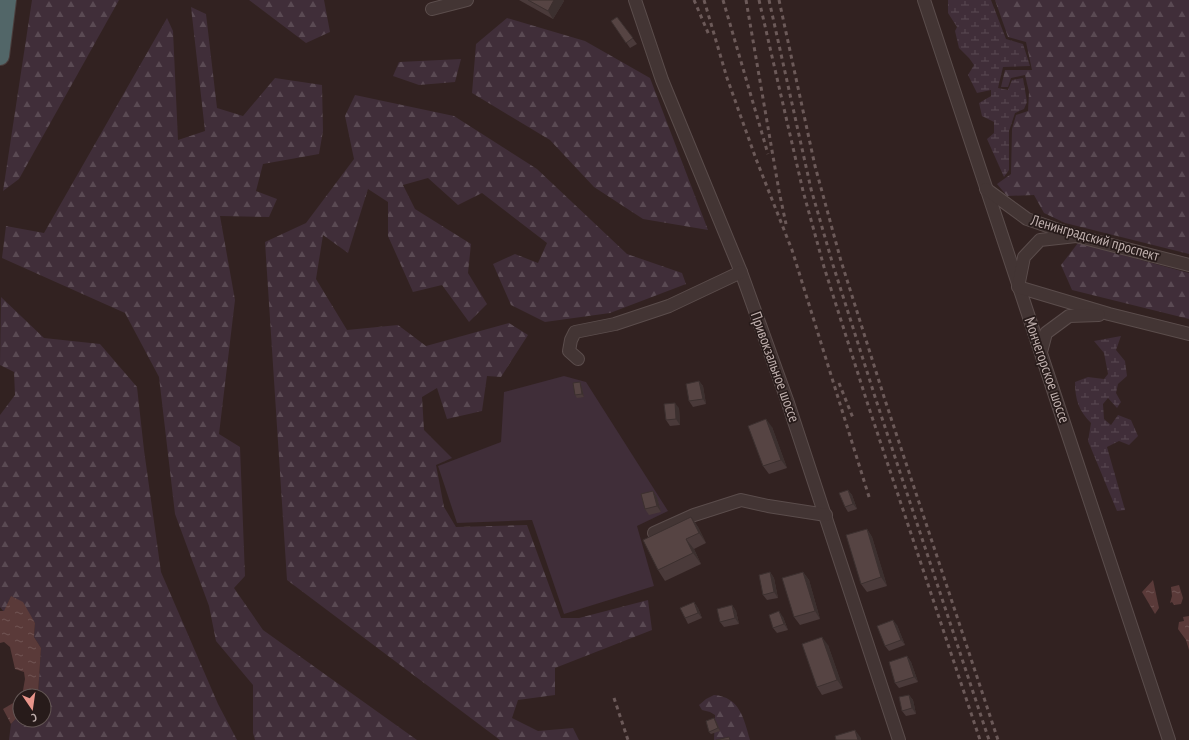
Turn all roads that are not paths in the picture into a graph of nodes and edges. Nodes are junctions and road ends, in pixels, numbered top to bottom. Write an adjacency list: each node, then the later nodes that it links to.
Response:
1 (7, 0): 6 (highway)
2 (468, 0): 5 (street)
3 (635, 0): 10 (street, Привокзальное шоссе)
4 (924, 0): 7 (street, Мончегорское шоссе)
5 (432, 9)
6 (0, 56)
7 (986, 189): 8 (street, Ленинградский проспект); 11 (street, Мончегорское шоссе)
8 (1076, 236): 9 (street, Ленинградский проспект); 11 (street)
9 (1189, 265)
10 (741, 272): 15 (street); 16 (street, Привокзальное шоссе)
11 (1018, 287): 12 (street); 14 (street, Мончегорское шоссе)
12 (1109, 314): 13 (street); 14 (street)
13 (1189, 334)
14 (1041, 352): 19 (street, Мончегорское шоссе)
15 (578, 359)
16 (826, 516): 17 (street); 18 (street, Привокзальное шоссе)
17 (654, 533)
18 (899, 740)
19 (1169, 740)

